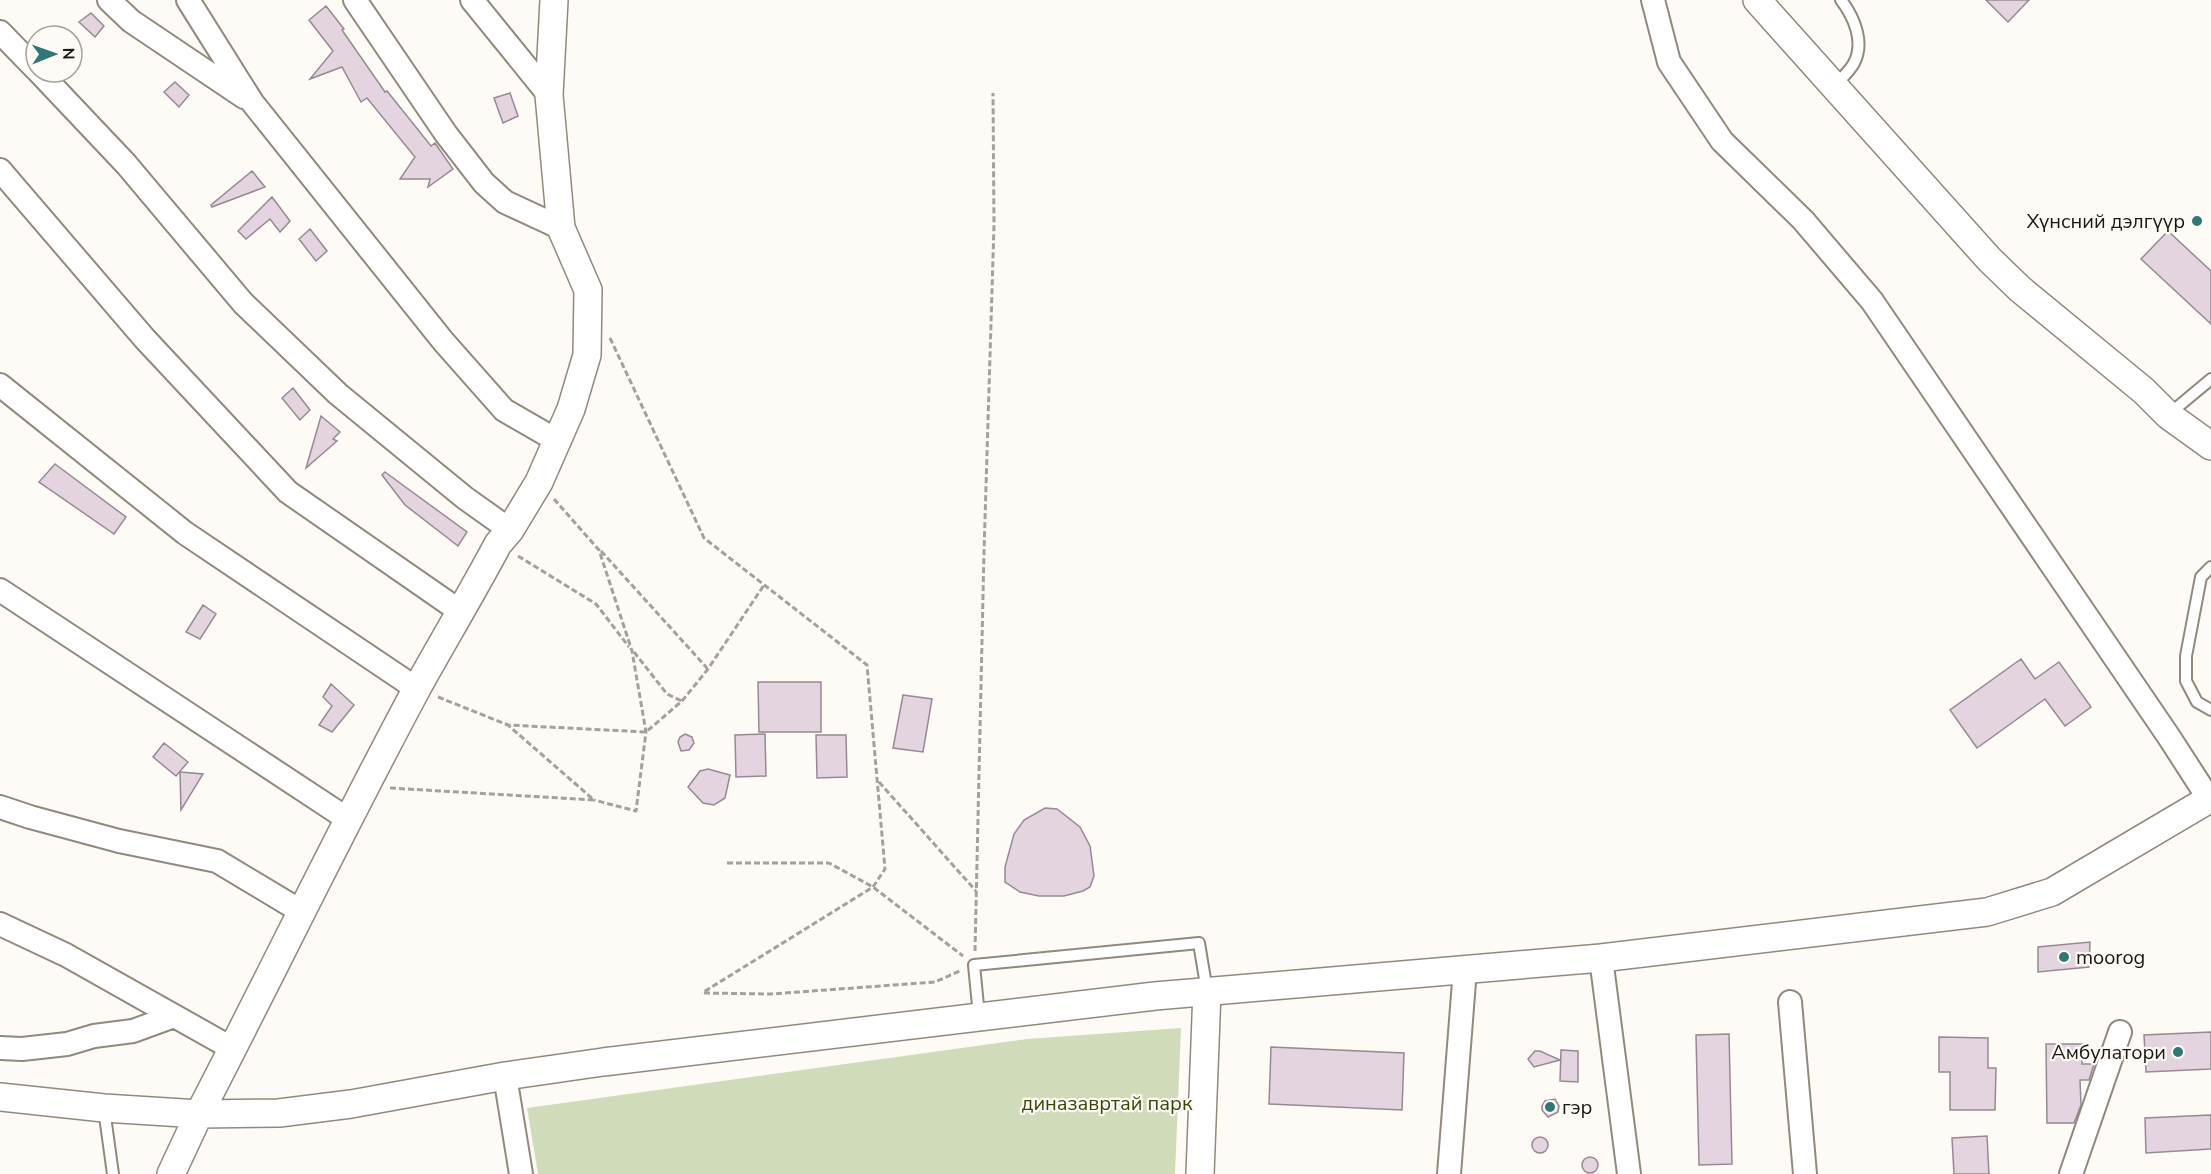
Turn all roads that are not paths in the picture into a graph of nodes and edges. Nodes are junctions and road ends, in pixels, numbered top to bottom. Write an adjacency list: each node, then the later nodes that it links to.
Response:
1 (110, 0): 14 (street)
2 (188, 0): 14 (street)
3 (355, 0): 16 (street)
4 (472, 0): 13 (street)
5 (554, 0): 13 (street)
6 (1653, 0): 28 (street)
7 (1756, 0): 12 (street)
8 (1841, 0): 12 (lane)
9 (0, 32): 10 (street)
10 (24, 57)
11 (49, 84): 22 (street)
12 (1834, 88): 19 (street)
13 (549, 95): 16 (street)
14 (252, 102): 20 (street)
15 (0, 170): 25 (street)
16 (561, 228): 20 (street)
17 (2211, 379): 19 (lane)
18 (0, 385): 26 (street)
19 (2168, 415): 21 (street)
20 (556, 440): 22 (street)
21 (2211, 446)
22 (504, 537): 25 (street)
23 (2211, 567): 27 (lane)
24 (0, 590): 30 (street)
25 (461, 612): 26 (street)
26 (417, 689): 30 (street)
27 (2211, 710)
28 (2210, 799): 33 (street)
29 (0, 807): 31 (street)
30 (349, 820): 31 (street)
31 (302, 912): 41 (street)
32 (0, 924): 37 (street)
33 (1601, 958): 34 (street); 51 (street)
34 (1465, 969): 35 (street); 50 (street)
35 (1207, 991): 38 (street); 38 (lane); 49 (street)
36 (1790, 1002): 52 (street)
37 (174, 1016): 40 (street); 41 (street)
38 (979, 1017): 42 (street)
39 (2120, 1032): 53 (street)
40 (0, 1048)
41 (233, 1049): 45 (street)
42 (505, 1076): 45 (street); 48 (street)
43 (0, 1097): 44 (street)
44 (104, 1108): 45 (street); 46 (lane)
45 (199, 1114): 47 (street)
46 (113, 1174)
47 (171, 1174)
48 (521, 1174)
49 (1200, 1174)
50 (1449, 1174)
51 (1629, 1174)
52 (1805, 1174)
53 (2072, 1174)

